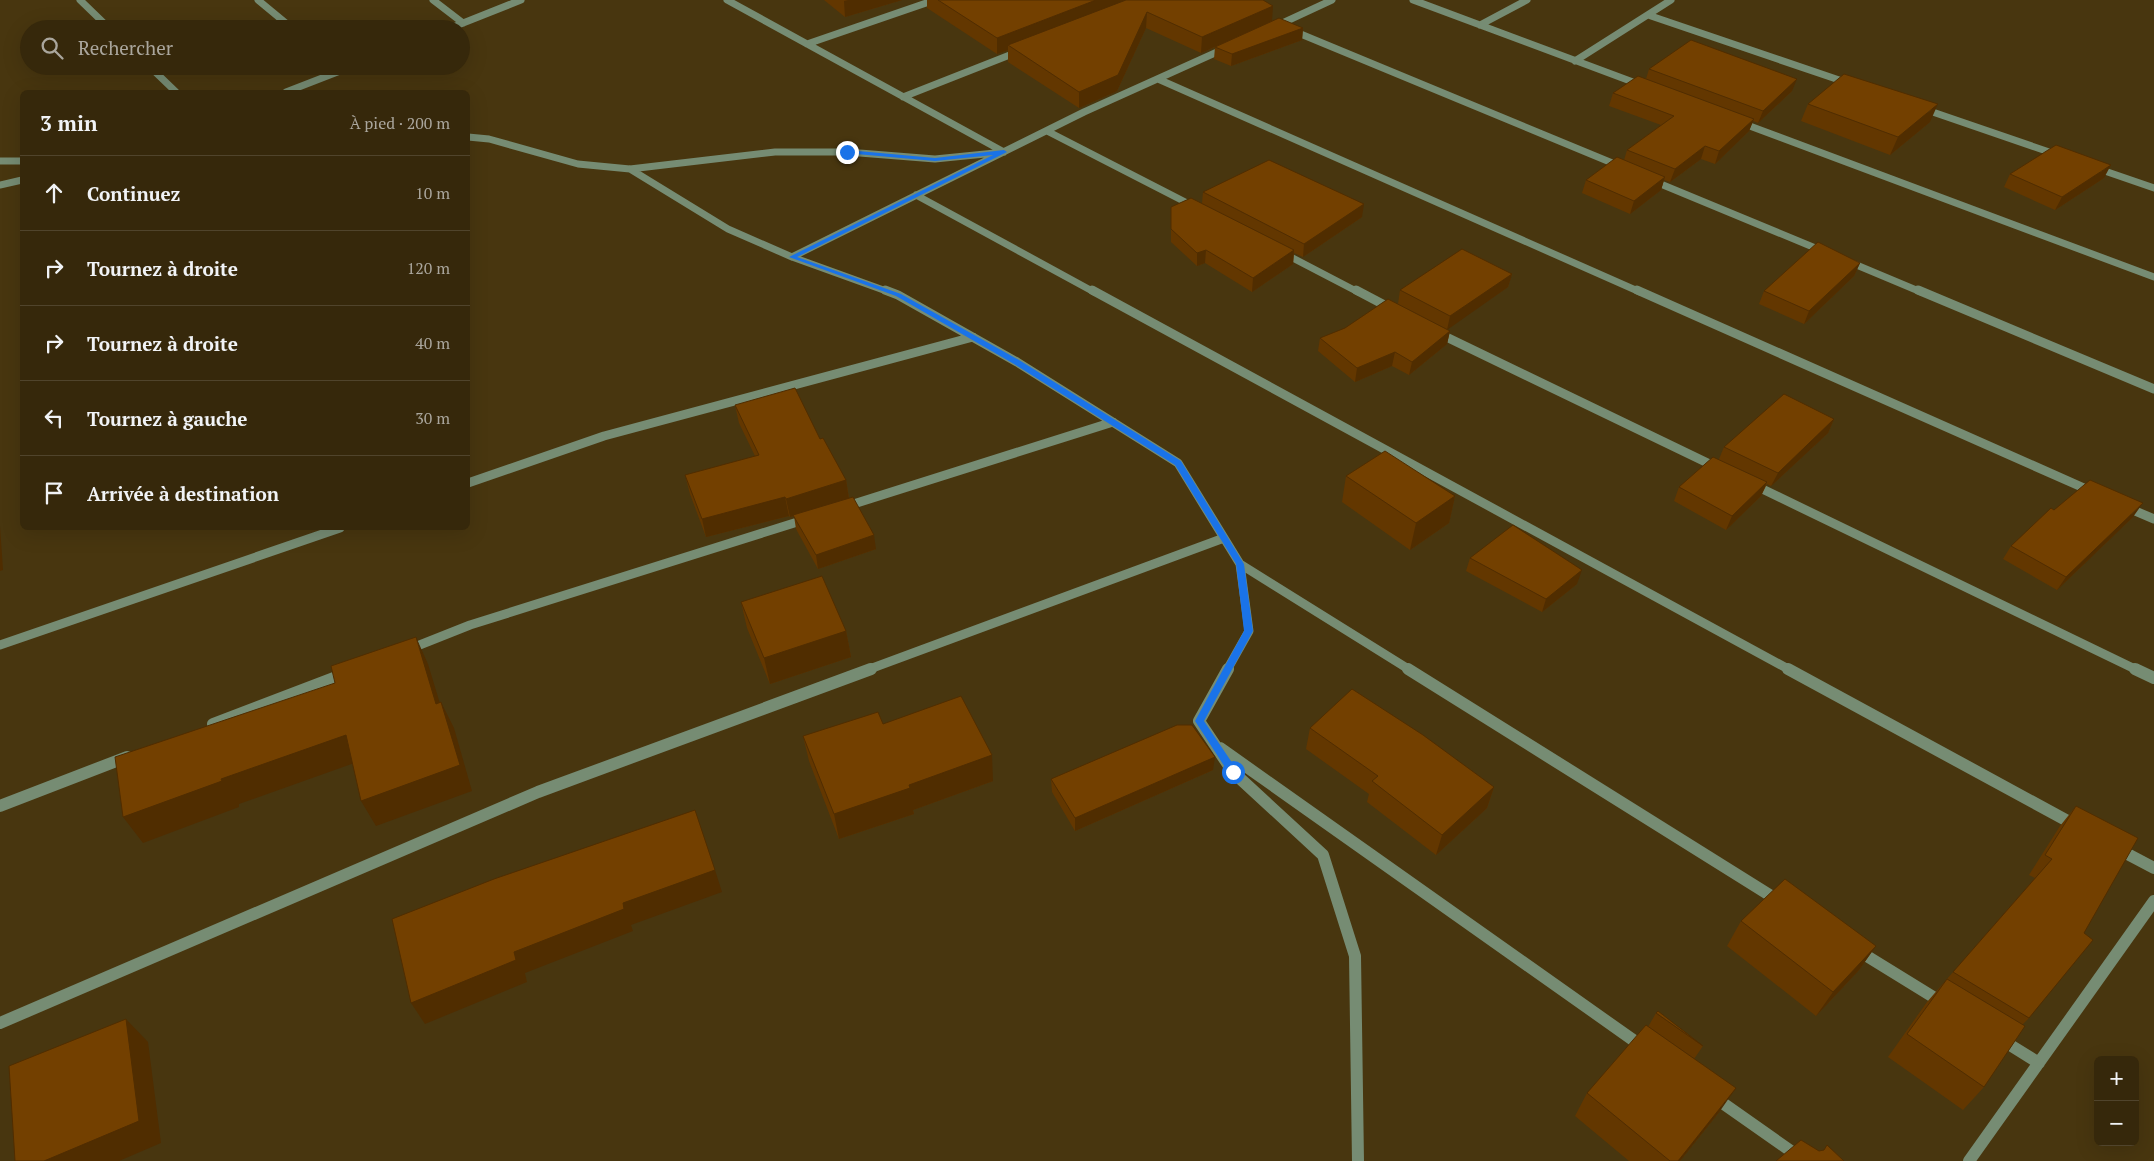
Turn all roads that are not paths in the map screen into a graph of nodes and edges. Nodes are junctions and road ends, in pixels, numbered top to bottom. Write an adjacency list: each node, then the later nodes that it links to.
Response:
1 (80, 0): 12 (street)
2 (258, 0): 13 (street)
3 (432, 0): 14 (street)
4 (521, 0): 15 (street)
5 (726, 0): 19 (street)
6 (935, 0): 19 (street)
7 (1332, 0): 16 (street)
8 (1413, 0): 17 (street)
9 (1527, 0): 17 (street)
10 (1671, 0): 11 (street)
11 (1648, 15): 22 (street); 26 (street)
12 (101, 20)
13 (282, 20)
14 (459, 20)
15 (470, 20)
16 (1278, 25): 18 (street); 41 (street)
17 (1480, 25): 22 (street)
18 (1270, 29)
19 (807, 44): 30 (street)
20 (1236, 44): 25 (street)
21 (1032, 47): 30 (street)
22 (1576, 61): 27 (street)
23 (158, 75): 28 (street)
24 (325, 75): 29 (street)
25 (1158, 79): 33 (street); 61 (street)
26 (1860, 87)
27 (1650, 89)
28 (174, 90)
29 (291, 90)
30 (903, 97): 35 (street)
31 (1915, 106): 36 (street)
32 (1734, 120): 52 (street)
33 (1047, 131): 35 (street); 47 (street)
34 (470, 137): 40 (street)
35 (1004, 152): 40 (street); 46 (street)
36 (2062, 156)
37 (20, 161): 38 (street)
38 (0, 162)
39 (2090, 166): 45 (street)
40 (630, 169): 50 (street)
41 (1629, 170)
42 (1647, 178): 49 (street)
43 (20, 180): 44 (street)
44 (0, 185)
45 (2154, 188)
46 (916, 195): 50 (street); 75 (street)
47 (1204, 212)
48 (1274, 248): 53 (street)
49 (1832, 255)
50 (792, 257): 55 (street)
51 (1841, 258): 56 (street)
52 (2154, 277)
53 (1397, 311)
54 (1432, 329): 58 (street)
55 (973, 337): 57 (street); 60 (street)
56 (2154, 389)
57 (1113, 422): 65 (street); 68 (street)
58 (1726, 472)
59 (1744, 480): 70 (street)
60 (470, 482)
61 (2099, 494)
62 (2118, 503): 63 (street)
63 (2154, 519)
64 (334, 530): 67 (street)
65 (1224, 538): 66 (street); 82 (street)
66 (1240, 564): 72 (street); 79 (street)
67 (0, 645)
68 (396, 654)
69 (350, 672): 71 (street)
70 (2154, 678)
71 (203, 728)
72 (1215, 744): 84 (street); 87 (street)
73 (138, 753): 74 (street)
74 (0, 806)
75 (2084, 830)
76 (2110, 844): 77 (street)
77 (2154, 868)
78 (2154, 901): 85 (street)
79 (1789, 907)
80 (1848, 944): 81 (street)
81 (1949, 1007)
82 (0, 1023)
83 (1990, 1033): 85 (street)
84 (1653, 1054)
85 (2039, 1063): 89 (street)
86 (1701, 1088): 88 (street)
87 (1358, 1161)
88 (1805, 1161)
89 (1969, 1161)

